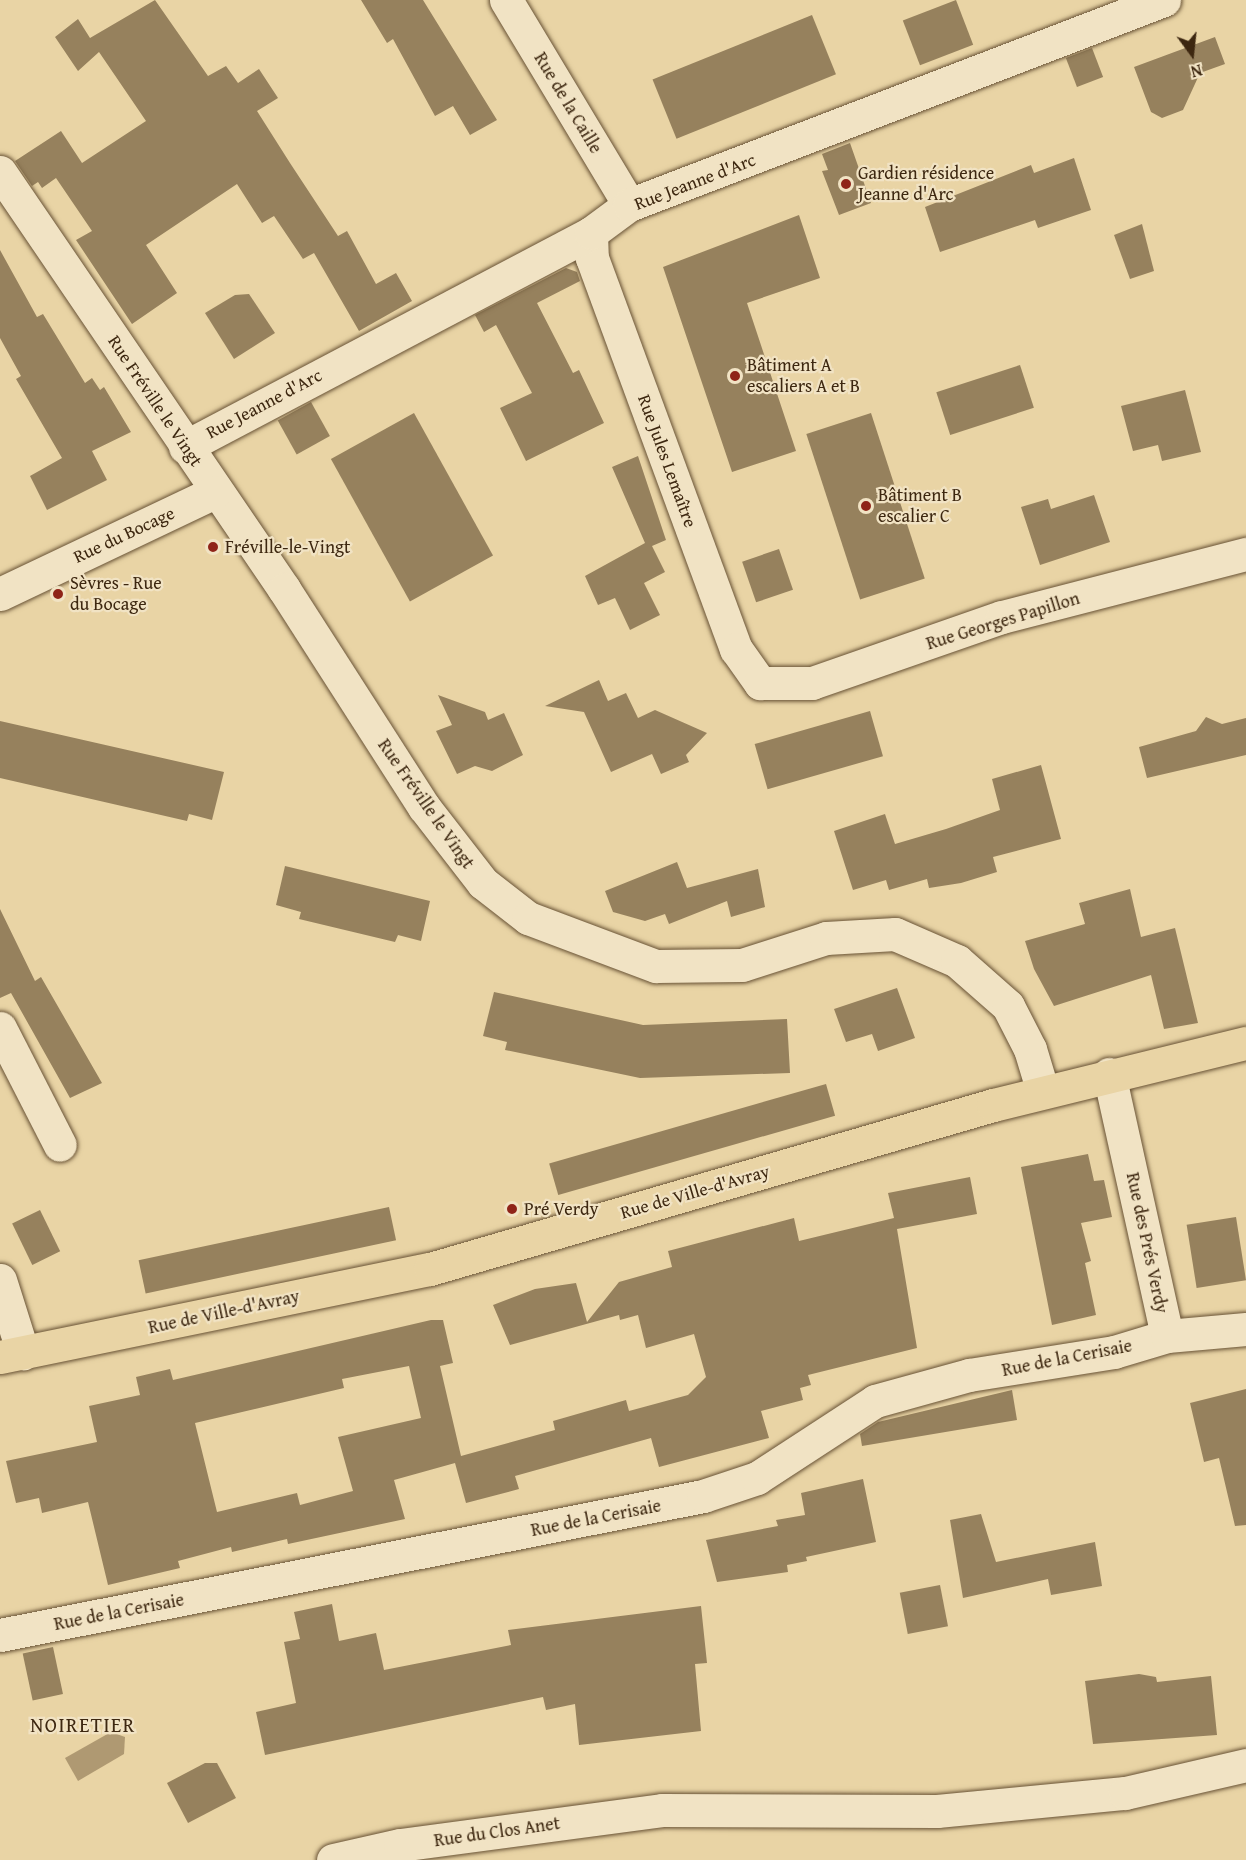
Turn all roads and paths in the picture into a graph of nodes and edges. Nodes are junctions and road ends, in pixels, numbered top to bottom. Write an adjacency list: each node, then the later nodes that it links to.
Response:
1 (506, 0): 4 (street, Rue de la Caille)
2 (1164, 0): 4 (street, Rue Jeanne d'Arc)
3 (0, 172): 6 (street, Rue Fréville le Vingt)
4 (629, 205): 5 (street, Rue Jeanne d'Arc)
5 (591, 233): 6 (street, Rue Jeanne d'Arc); 10 (street, Rue Jules Lemaître)
6 (185, 447): 7 (street, Rue Fréville le Vingt)
7 (215, 492): 9 (street, Rue du Bocage); 14 (street, Rue Fréville le Vingt)
8 (1246, 554): 10 (street, Rue Georges Papillon)
9 (0, 594)
10 (760, 683)
11 (0, 1028): 15 (street)
12 (1246, 1043): 13 (main road, Rue de Ville-d'Avray)
13 (1109, 1074): 14 (main road, Rue de Ville-d'Avray); 18 (street, Rue des Prés Verdy)
14 (1042, 1092): 19 (main road, Rue de Ville-d'Avray)
15 (60, 1145)
16 (0, 1280): 19 (street)
17 (1246, 1329): 18 (street, Rue des Prés Verdy)
18 (1167, 1336): 20 (street, Rue de la Cerisaie)
19 (11, 1355)
20 (0, 1635)
21 (1246, 1765): 22 (street, Rue du Clos Anet)
22 (420, 1851): 23 (street, Rue du Clos Anet)
23 (333, 1860)

